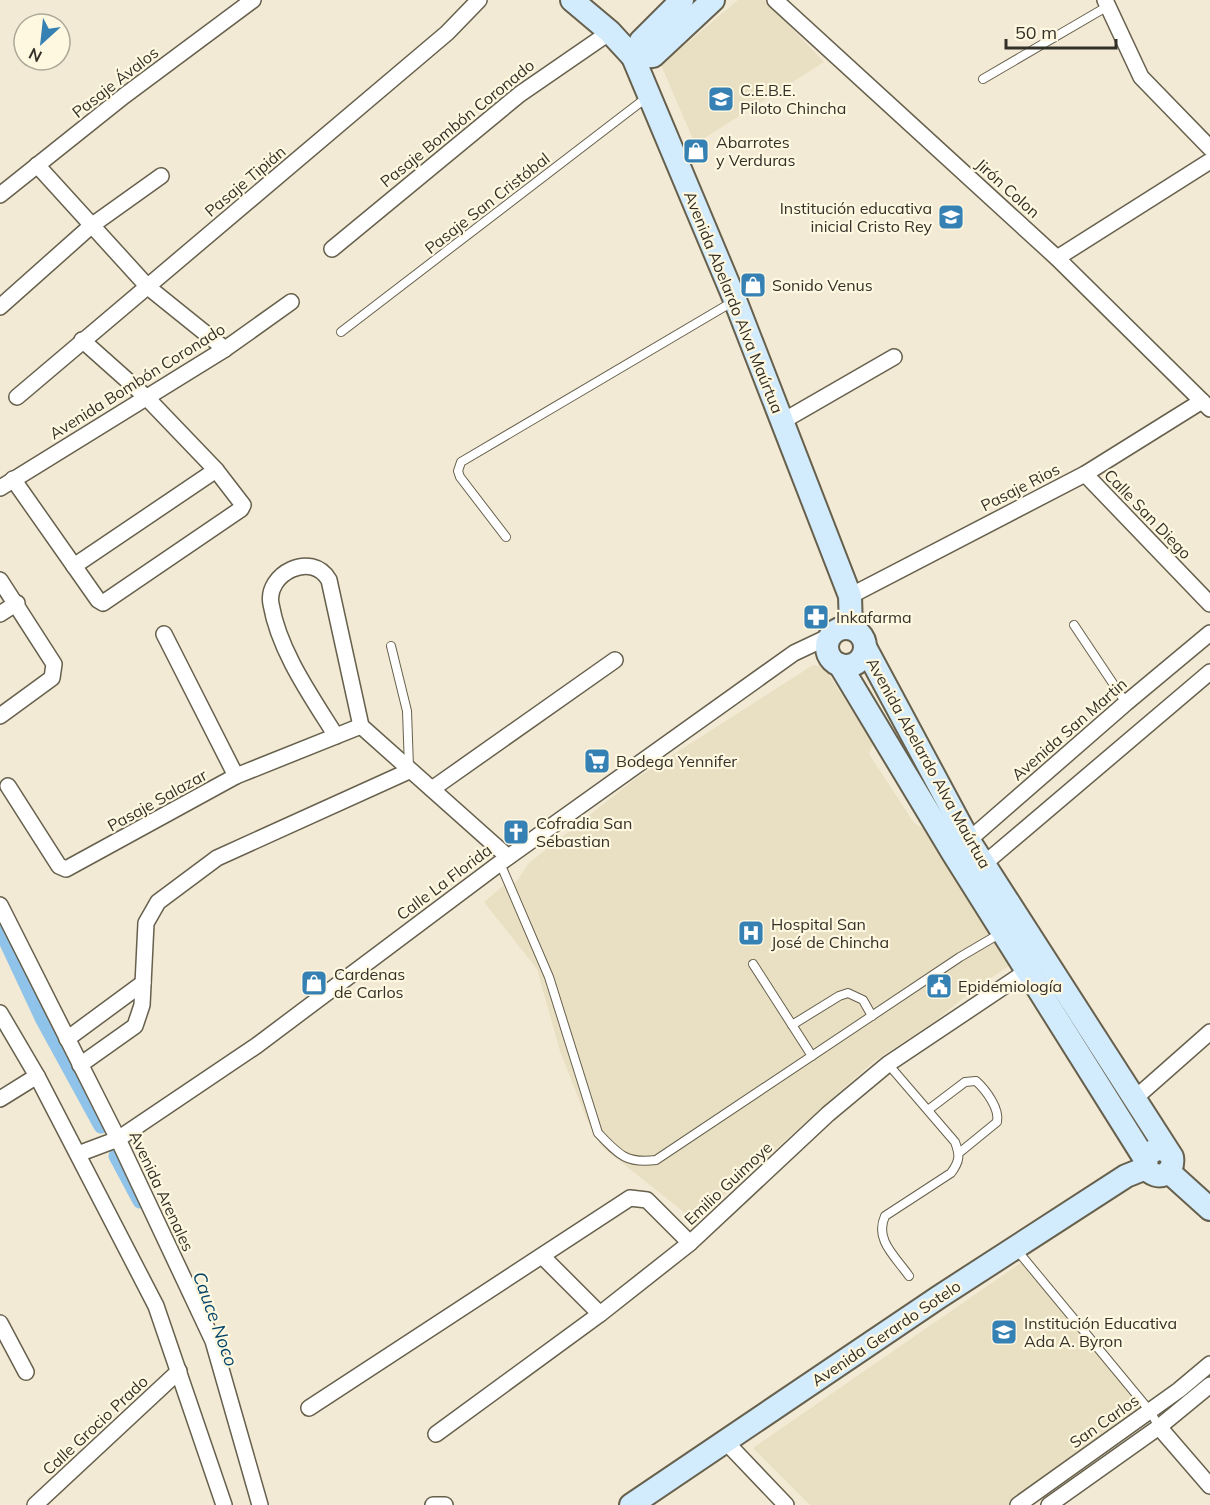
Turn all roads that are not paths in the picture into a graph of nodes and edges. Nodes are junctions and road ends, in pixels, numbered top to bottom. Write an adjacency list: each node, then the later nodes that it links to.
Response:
1 (253, 0): 14 (street, Pasaje Ávalos)
2 (479, 0): 20 (street, Pasaje Tipián)
3 (572, 0): 8 (street, Avenida Abelardo Alva Maúrtua)
4 (682, 0): 9 (street)
5 (713, 0): 9 (street)
6 (775, 0): 19 (street, Jirón Colon)
7 (1107, 3): 10 (lane); 12 (street)
8 (610, 32): 9 (street, Avenida Abelardo Alva Maúrtua); 18 (street, Pasaje Bombón Coronado)
9 (633, 57): 11 (street, Avenida Abelardo Alva Maúrtua)
10 (983, 79)
11 (650, 95): 21 (street, Avenida Abelardo Alva Maúrtua); 24 (lane, Pasaje San Cristóbal)
12 (1210, 148)
13 (1210, 161): 19 (street)
14 (38, 165): 16 (street, Pasaje Ávalos); 17 (street)
15 (161, 176): 17 (street)
16 (0, 195)
17 (91, 226): 20 (street); 23 (street)
18 (332, 249)
19 (1057, 258): 30 (street, Jirón Colon)
20 (148, 287): 25 (street, Pasaje Tipián); 26 (street)
21 (735, 300): 31 (street, Avenida Abelardo Alva Maúrtua); 36 (lane)
22 (291, 302): 26 (street, Avenida Bombón Coronado)
23 (0, 307)
24 (342, 332)
25 (82, 340): 28 (street, Pasaje Tipián); 29 (street)
26 (225, 348): 29 (street, Avenida Bombón Coronado)
27 (894, 357): 31 (street)
28 (17, 397)
29 (146, 397): 32 (street); 34 (street, Avenida Bombón Coronado)
30 (1206, 405): 33 (street, Pasaje Rios)
31 (783, 422): 39 (street, Avenida Abelardo Alva Maúrtua)
32 (216, 470): 37 (street); 37 (street)
33 (1085, 474): 39 (street, Pasaje Rios); 41 (street, Calle San Diego)
34 (13, 479): 35 (street, Avenida Bombón Coronado); 37 (street)
35 (0, 488)
36 (506, 537)
37 (74, 566)
38 (0, 580): 40 (street)
39 (850, 596): 44 (street, Avenida Abelardo Alva Maúrtua)
40 (17, 603): 42 (street); 53 (street)
41 (1210, 604)
42 (0, 614)
43 (1074, 624): 52 (lane)
44 (840, 632): 48 (street); 50 (street); 63 (street, Calle La Florida)
45 (1210, 633): 52 (street, Avenida San Martin)
46 (164, 634): 59 (street)
47 (391, 646): 58 (lane)
48 (866, 649): 50 (street); 55 (street, Avenida Abelardo Alva Maúrtua)
49 (615, 660): 61 (street)
50 (840, 665): 57 (street, Avenida Abelardo Alva Maúrtua)
51 (1210, 672): 64 (street)
52 (1126, 703): 62 (street, Avenida San Martin)
53 (0, 716)
54 (361, 726): 56 (street, Pasaje Salazar); 56 (street); 58 (street)
55 (908, 732): 57 (street); 62 (street, Avenida Abelardo Alva Maúrtua)
56 (336, 736): 59 (street, Pasaje Salazar)
57 (888, 745): 62 (street, Avenida Abelardo Alva Maúrtua)
58 (409, 771): 61 (street); 69 (street)
59 (236, 776): 60 (street, Pasaje Salazar)
60 (8, 786)
61 (432, 789): 63 (street)
62 (961, 847): 64 (street, Avenida Abelardo Alva Maúrtua)
63 (504, 860): 75 (lane); 82 (street, Calle La Florida)
64 (976, 870): 66 (street, Avenida Abelardo Alva Maúrtua); 68 (street, Avenida Abelardo Alva Maúrtua)
65 (0, 905): 74 (street, Avenida Arenales)
66 (1003, 932): 68 (street, Avenida Abelardo Alva Maúrtua); 71 (lane)
67 (753, 964): 72 (lane)
68 (1036, 965): 76 (street, Emilio Guimoye); 80 (street, Avenida Abelardo Alva Maúrtua); 86 (street, Avenida Abelardo Alva Maúrtua)
69 (143, 983): 74 (street); 77 (street)
70 (0, 1013): 78 (street)
71 (872, 1016): 72 (lane); 75 (lane)
72 (792, 1025): 75 (lane)
73 (1210, 1032): 80 (street)
74 (67, 1039): 77 (street, Avenida Arenales)
75 (812, 1056)
76 (888, 1064): 81 (lane); 88 (street, Emilio Guimoye)
77 (80, 1065): 82 (street, Avenida Arenales)
78 (37, 1076): 79 (street); 84 (street)
79 (0, 1099)
80 (1134, 1100): 85 (street, Avenida Abelardo Alva Maúrtua)
81 (928, 1110): 83 (lane); 83 (lane)
82 (118, 1138): 84 (street, Calle La Florida); 106 (street, Avenida Arenales)
83 (959, 1153): 91 (lane)
84 (78, 1154): 95 (street)
85 (1168, 1161): 86 (street, Avenida Gerardo Sotelo); 87 (street, Avenida Abelardo Alva Maúrtua)
86 (1146, 1164): 89 (street, Avenida Gerardo Sotelo)
87 (1210, 1209)
88 (690, 1244): 90 (street); 92 (street, Emilio Guimoye)
89 (1015, 1248): 99 (lane); 102 (street, Avenida Gerardo Sotelo)
90 (542, 1256): 92 (street); 98 (street)
91 (909, 1276)
92 (600, 1314): 101 (street, Emilio Guimoye)
93 (0, 1323): 96 (street)
94 (1210, 1364): 99 (street, San Carlos)
95 (180, 1371): 104 (street, Calle Grocio Prado); 105 (street)
96 (26, 1372)
97 (1210, 1385): 100 (street)
98 (309, 1408)
99 (1150, 1411): 100 (lane); 111 (street, San Carlos)
100 (1159, 1427): 103 (street); 112 (street)
101 (436, 1434)
102 (725, 1441): 109 (street, Avenida Gerardo Sotelo); 110 (street)
103 (1210, 1486)
104 (34, 1505)
105 (224, 1505)
106 (260, 1505)
107 (433, 1505): 108 (street)
108 (445, 1505)
109 (631, 1505)
110 (786, 1505)
111 (1018, 1505)
112 (1049, 1505)

